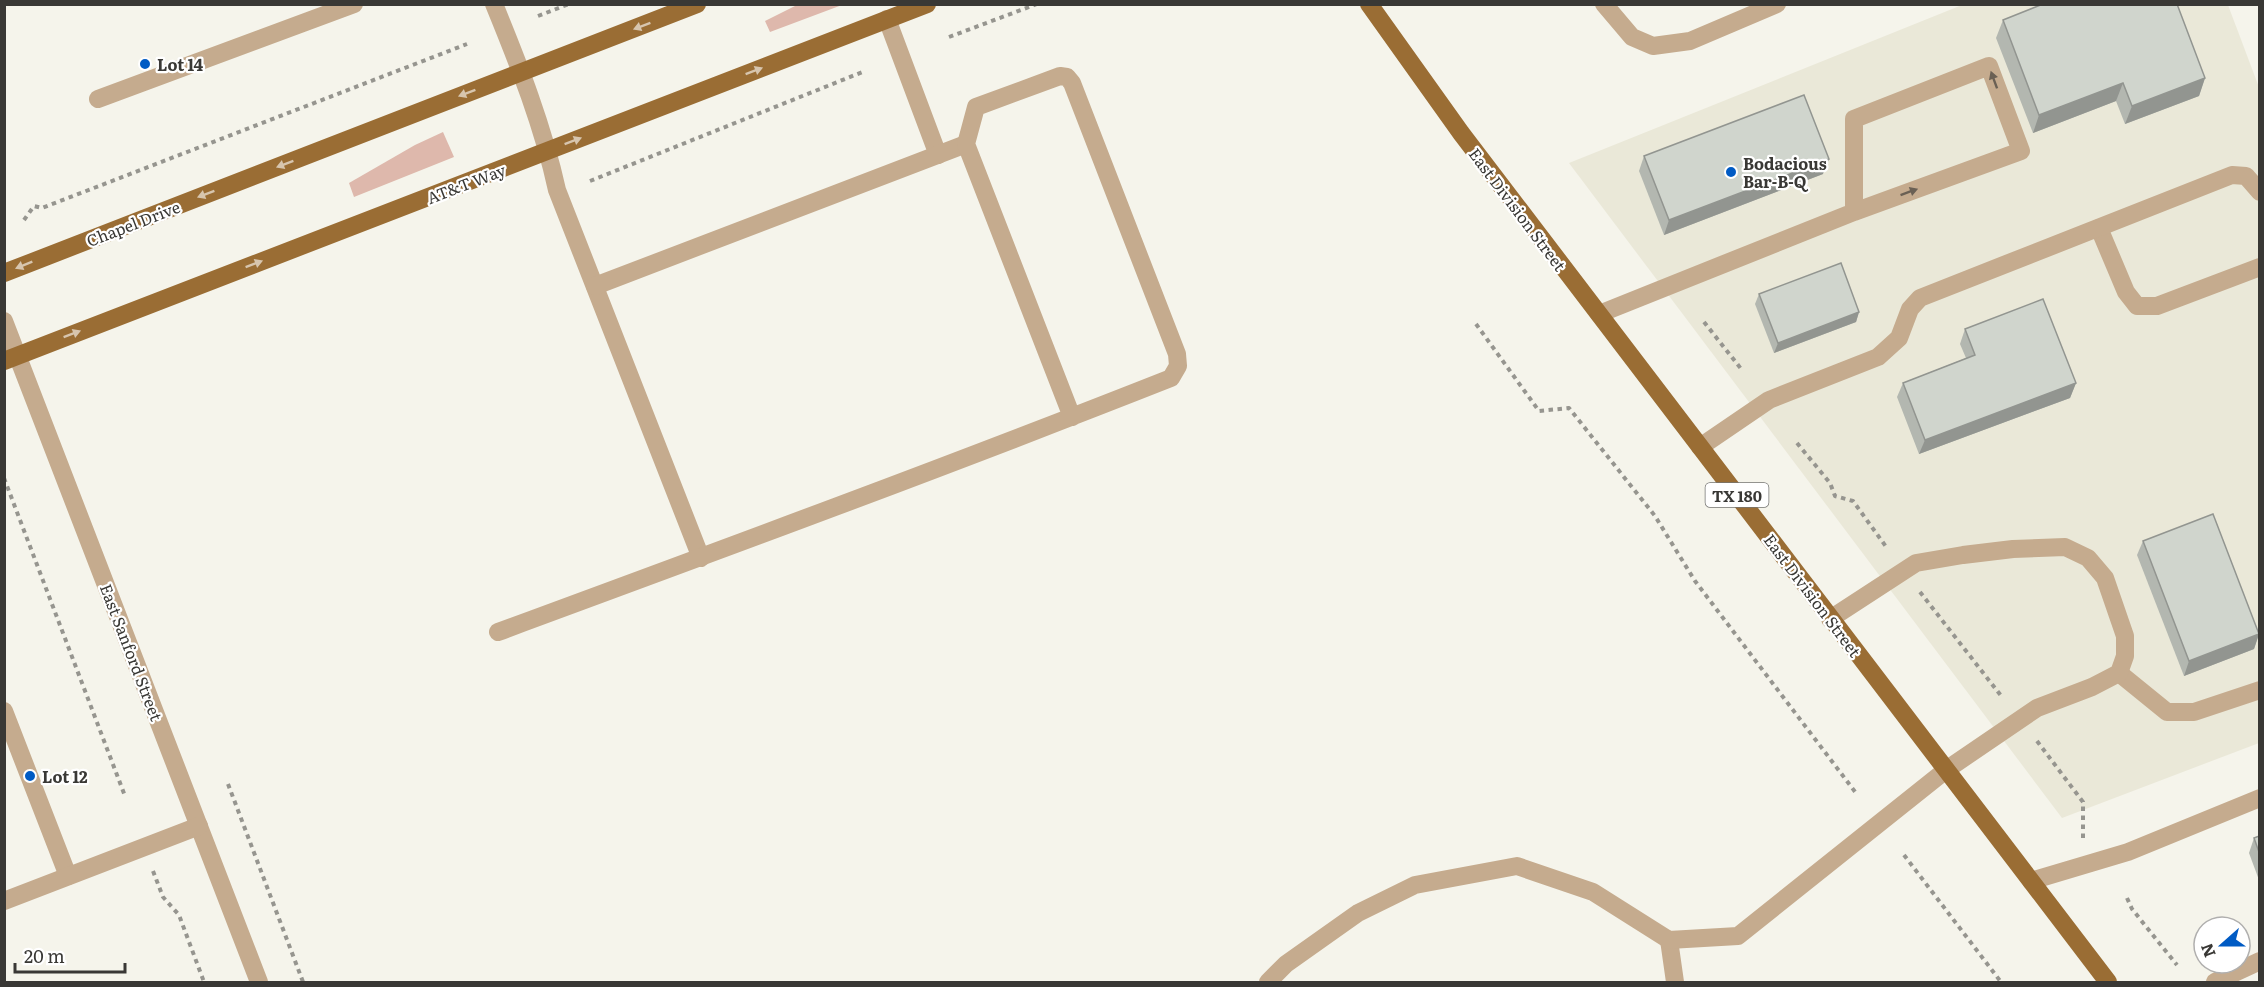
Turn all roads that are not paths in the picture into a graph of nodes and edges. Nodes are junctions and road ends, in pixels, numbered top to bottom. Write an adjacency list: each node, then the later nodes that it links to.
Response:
1 (354, 4): 10 (street)
2 (494, 4): 9 (street)
3 (697, 4): 9 (main road, one-way to 9)
4 (927, 4): 8 (main road, AT&T Way)
5 (1369, 4): 20 (main road, East Division Street / TX 180)
6 (1604, 4): 7 (street)
7 (1777, 4)
8 (886, 19): 12 (main road, AT&T Way, one-way to 8); 13 (street)
9 (521, 72): 12 (street); 18 (main road, Chapel Drive, one-way to 18)
10 (98, 99)
11 (966, 144): 13 (street); 23 (street); 23 (street)
12 (549, 151): 19 (street); 22 (main road, AT&T Way, one-way to 12)
13 (938, 155): 19 (street)
14 (2259, 192): 16 (street)
15 (1854, 212): 15 (street, one-way to 15); 20 (street)
16 (2099, 228): 17 (street); 24 (street)
17 (2259, 267)
18 (4, 273)
19 (595, 286): 25 (street)
20 (1599, 314): 24 (main road, East Division Street / TX 180)
21 (4, 321): 22 (street, East Sanford Street)
22 (11, 358): 33 (street, East Sanford Street)
23 (1072, 417): 25 (street)
24 (1700, 447): 26 (main road, East Division Street / TX 180)
25 (700, 558): 27 (street)
26 (1830, 619): 28 (street); 31 (main road, East Division Street / TX 180)
27 (498, 632)
28 (2119, 673): 29 (street); 31 (street)
29 (2259, 690)
30 (4, 711): 34 (street)
31 (1946, 770): 35 (main road, East Division Street / TX 180); 37 (street)
32 (2259, 798): 35 (street)
33 (199, 826): 34 (street); 39 (street, East Sanford Street)
34 (68, 876): 36 (street)
35 (2031, 881): 42 (main road, East Division Street / TX 180)
36 (4, 901)
37 (1669, 940): 40 (street); 41 (street)
38 (2259, 961): 43 (street)
39 (259, 982)
40 (1268, 982)
41 (1675, 982)
42 (2108, 982)
43 (2215, 982)

